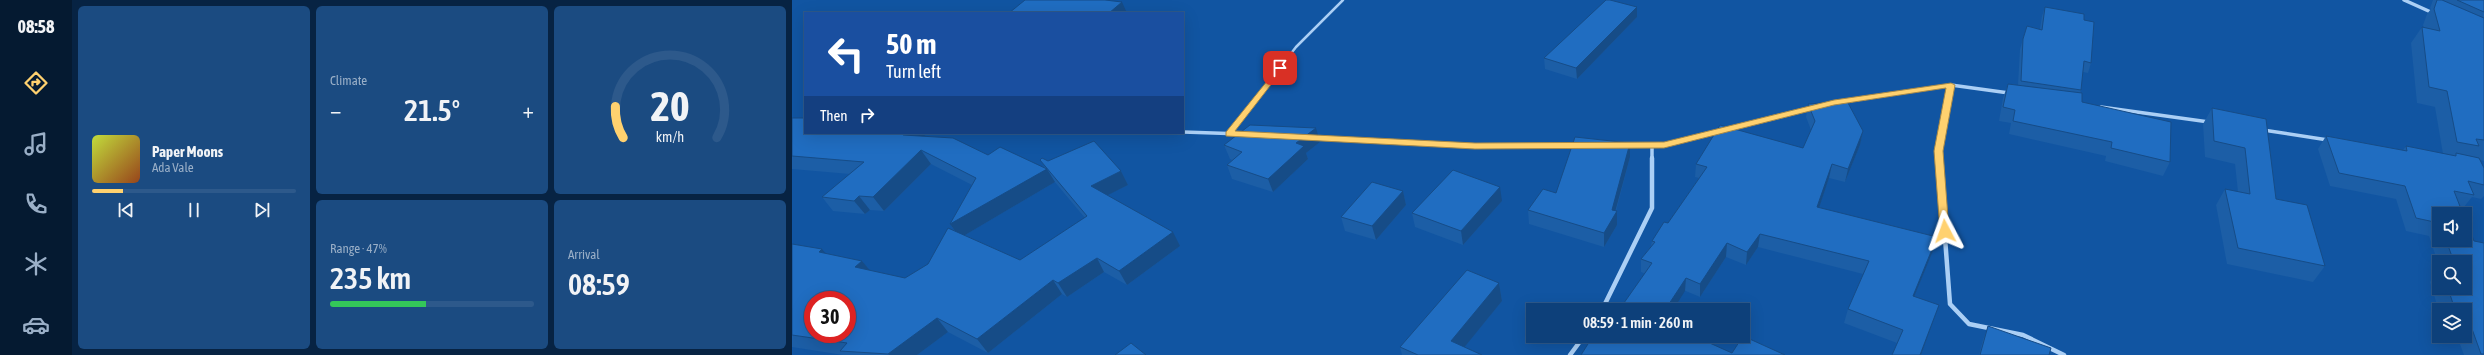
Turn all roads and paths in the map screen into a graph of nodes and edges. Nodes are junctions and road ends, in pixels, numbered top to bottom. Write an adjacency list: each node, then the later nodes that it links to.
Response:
1 (1343, 0): 12 (lane)
2 (2404, 0): 3 (street)
3 (2440, 15)
4 (1951, 85): 5 (street); 6 (street); 22 (street)
5 (2016, 94)
6 (1834, 103)
7 (2093, 105): 9 (street)
8 (1819, 107): 17 (street)
9 (2217, 123)
10 (2256, 129): 15 (street)
11 (1184, 132): 12 (street)
12 (1229, 134): 13 (street)
13 (1252, 135)
14 (1313, 137): 18 (street)
15 (2332, 141)
16 (1621, 145): 17 (street)
17 (1652, 145): 19 (street)
18 (1582, 146)
19 (1605, 303)
20 (1579, 343): 21 (street)
21 (1570, 355)
22 (2064, 355)

